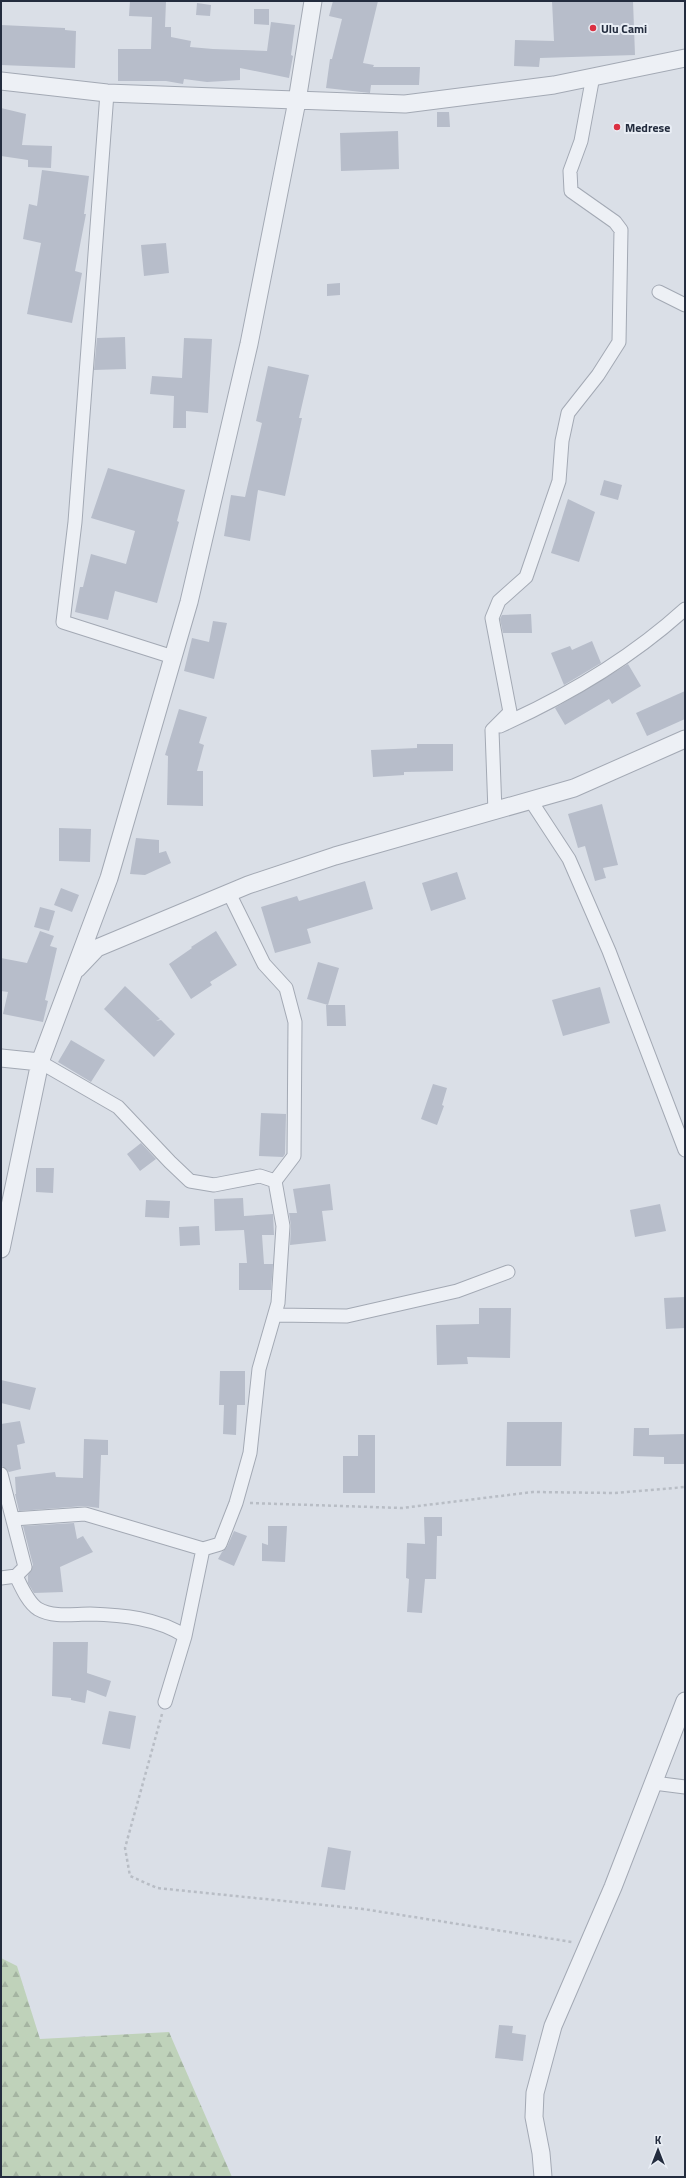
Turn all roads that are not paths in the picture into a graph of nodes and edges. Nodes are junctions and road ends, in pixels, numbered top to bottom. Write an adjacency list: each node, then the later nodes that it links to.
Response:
1 (313, 1): 6 (street)
2 (685, 58): 3 (street)
3 (593, 76): 6 (street); 11 (street)
4 (1, 81): 5 (street)
5 (106, 93): 6 (street); 10 (street)
6 (297, 101): 10 (street)
7 (659, 292): 8 (street)
8 (685, 305)
9 (685, 608): 11 (street)
10 (173, 657): 16 (street)
11 (492, 730): 14 (street)
12 (685, 739): 13 (street)
13 (531, 802): 14 (street); 19 (street)
14 (495, 812): 15 (street)
15 (229, 893): 16 (street); 20 (street)
16 (72, 973): 18 (street)
17 (1, 1058): 18 (street)
18 (40, 1062): 20 (street); 21 (street)
19 (685, 1150)
20 (275, 1181): 23 (street)
21 (1, 1249)
22 (508, 1272): 23 (street)
23 (275, 1315): 26 (street)
24 (1, 1474): 25 (street)
25 (13, 1519): 26 (street); 27 (street)
26 (203, 1549): 29 (street)
27 (16, 1576): 28 (street); 29 (street)
28 (1, 1578)
29 (185, 1636): 31 (street)
30 (685, 1701): 32 (street)
31 (165, 1702)
32 (654, 1783): 33 (street); 34 (street)
33 (685, 1787)
34 (543, 2177)

